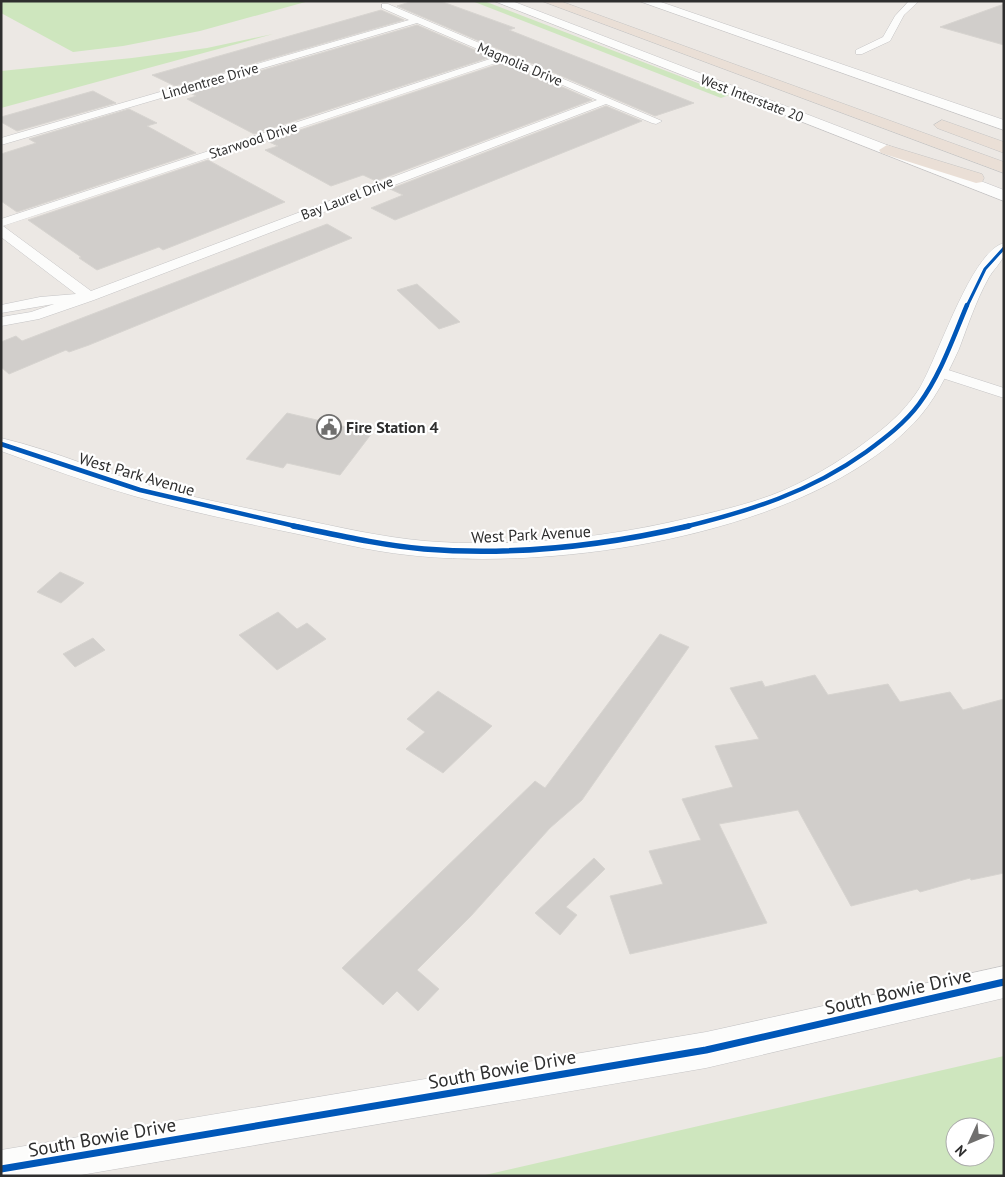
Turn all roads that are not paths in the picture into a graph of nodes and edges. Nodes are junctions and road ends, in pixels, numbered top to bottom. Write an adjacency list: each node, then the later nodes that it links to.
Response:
1 (500, 1): 19 (main road, West Interstate 20)
2 (548, 1): 20 (highway)
3 (588, 1): 8 (highway)
4 (645, 1): 9 (main road)
5 (915, 1): 10 (street)
6 (385, 6): 7 (street, Magnolia Drive)
7 (418, 20): 11 (street, Magnolia Drive); 17 (street, Lindentree Drive)
8 (683, 35)
9 (784, 49): 10 (main road); 12 (main road)
10 (859, 52): 12 (main road)
11 (505, 57): 13 (street, Magnolia Drive); 23 (street, Starwood Drive)
12 (881, 82): 16 (main road)
13 (606, 100): 14 (street, Magnolia Drive); 26 (street, Bay Laurel Drive)
14 (656, 121)
15 (930, 121): 18 (highway)
16 (1004, 125)
17 (1, 142)
18 (1004, 148)
19 (887, 150): 21 (highway); 22 (main road, West Interstate 20)
20 (1004, 168)
21 (1004, 187)
22 (1004, 196)
23 (1, 223)
24 (1, 230): 26 (street)
25 (1004, 248): 29 (street, West Park Avenue)
26 (89, 296): 27 (street, Bay Laurel Drive); 28 (street, Bay Laurel Drive)
27 (1, 309)
28 (1, 322)
29 (939, 372): 30 (street); 31 (street, West Park Avenue)
30 (1004, 394)
31 (1, 444)
32 (1004, 982): 33 (street, South Bowie Drive)
33 (1, 1169)

